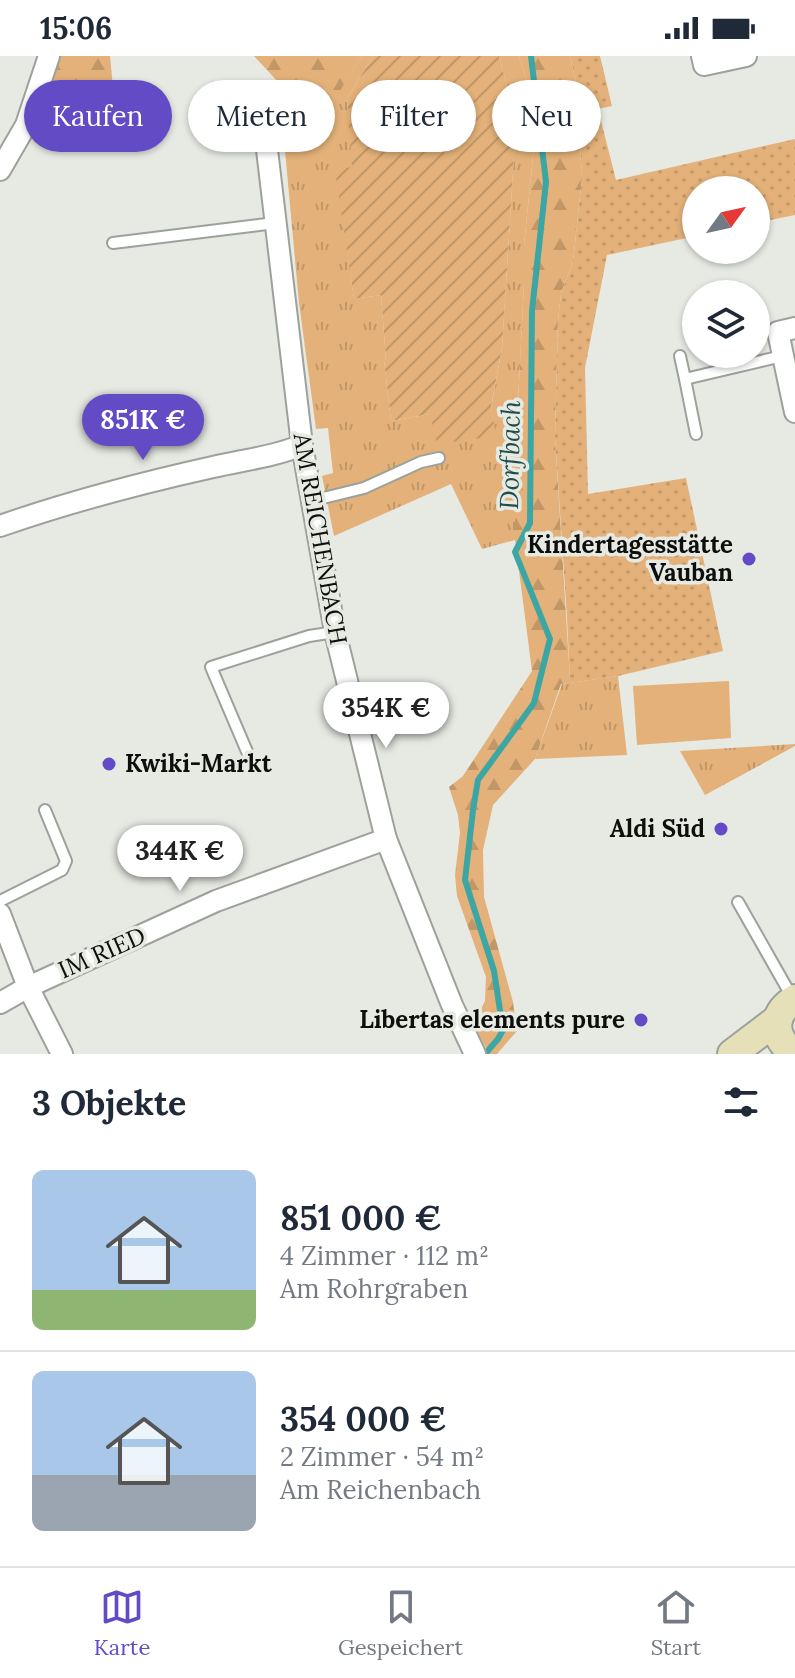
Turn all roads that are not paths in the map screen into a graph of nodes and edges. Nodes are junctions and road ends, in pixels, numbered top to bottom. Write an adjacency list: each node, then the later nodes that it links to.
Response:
1 (49, 56): 5 (street)
2 (702, 56): 3 (street)
3 (746, 56)
4 (267, 152): 6 (street, AM REICHENBACH)
5 (0, 170)
6 (275, 223): 7 (lane); 14 (street, AM REICHENBACH)
7 (113, 243)
8 (795, 328): 10 (street)
9 (680, 356): 11 (lane)
10 (782, 356): 11 (lane); 12 (street)
11 (685, 379): 13 (lane)
12 (795, 412)
13 (696, 434)
14 (302, 445): 16 (street, AM REICHENBACH); 17 (street)
15 (439, 458): 16 (lane)
16 (311, 501): 18 (street, AM REICHENBACH)
17 (0, 526)
18 (335, 632): 19 (lane); 21 (street, AM REICHENBACH)
19 (254, 768)
20 (45, 810): 22 (lane)
21 (386, 839): 25 (street, IM RIED); 30 (street, AM REICHENBACH)
22 (0, 901)
23 (738, 902): 27 (lane)
24 (0, 914): 25 (street)
25 (28, 987): 26 (street, IM RIED); 29 (street)
26 (0, 1003)
27 (789, 1006): 28 (main road); 31 (main road)
28 (794, 1053): 32 (main road)
29 (62, 1054)
30 (475, 1054)
31 (732, 1054)
32 (781, 1054)

